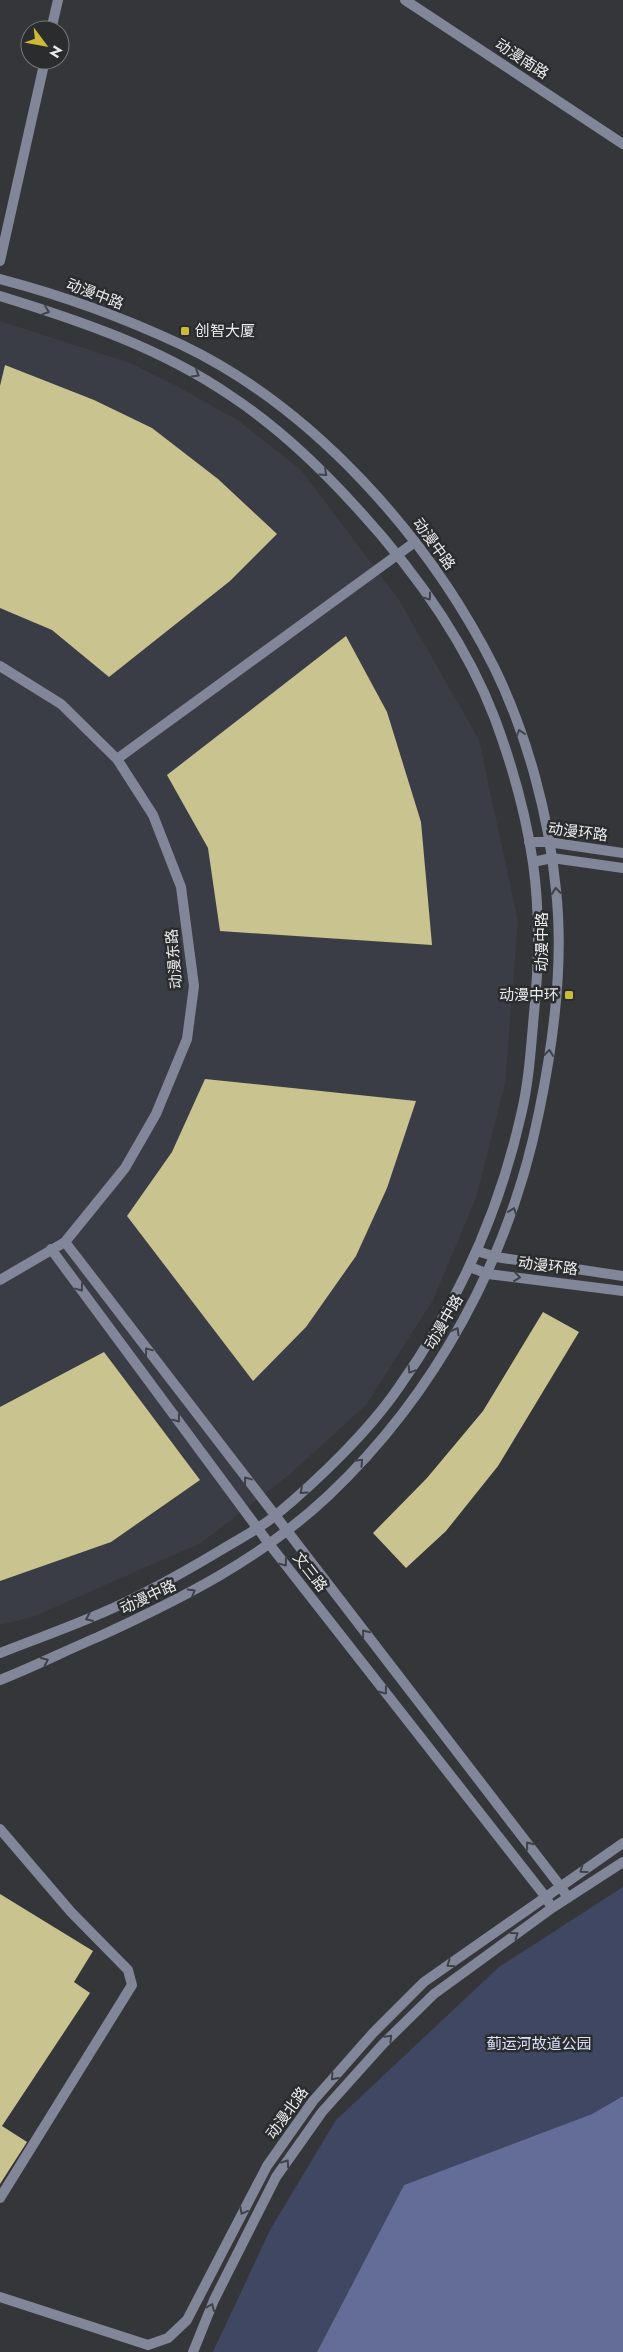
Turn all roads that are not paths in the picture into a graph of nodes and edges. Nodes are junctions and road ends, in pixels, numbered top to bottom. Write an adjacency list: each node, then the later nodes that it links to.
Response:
1 (58, 0): 3 (street)
2 (405, 0): 5 (street, 动漫南路)
3 (53, 20)
4 (42, 70): 6 (street)
5 (623, 144)
6 (0, 261)
7 (0, 279): 9 (street, 动漫中路)
8 (0, 296): 10 (street, 动漫中路, one-way to 10)
9 (415, 542): 10 (street); 14 (street, 动漫中路, one-way to 9)
10 (398, 554): 12 (street); 13 (street, 动漫中路, one-way to 13)
11 (0, 666): 12 (street, 动漫东路)
12 (117, 759): 19 (street, 动漫东路)
13 (529, 842): 14 (street, 动漫环路); 17 (street, 动漫中路)
14 (548, 842): 15 (street, 动漫环路); 16 (street, 动漫中路)
15 (623, 853)
16 (552, 858): 17 (street, 动漫环路); 18 (street, 动漫环路); 22 (street, 动漫中路, one-way to 16)
17 (533, 862): 21 (street, 动漫中路)
18 (623, 868)
19 (64, 1242): 20 (street, 动漫东路); 28 (street, 文三路, one-way to 19)
20 (51, 1249): 26 (street, 动漫东路); 29 (street, 文三路, one-way to 29)
21 (477, 1251): 22 (street, 动漫环路); 23 (street, 动漫中路)
22 (496, 1257): 24 (street, 动漫中路); 25 (street, 动漫环路)
23 (470, 1267): 24 (street, 动漫环路); 28 (street, 动漫中路, one-way to 28)
24 (488, 1274): 27 (street, 动漫环路, one-way to 27); 30 (street, 动漫中路, one-way to 24)
25 (623, 1276)
26 (0, 1280)
27 (623, 1291)
28 (275, 1516): 29 (street, 动漫中路); 30 (street, 文三路)
29 (258, 1528): 31 (street, 文三路); 32 (street, 动漫中路, one-way to 32)
30 (288, 1532): 31 (street, 动漫中路); 37 (street, 文三路, one-way to 30)
31 (270, 1545): 33 (street, 动漫中路, one-way to 31); 38 (street, 文三路, one-way to 38)
32 (0, 1653)
33 (0, 1680)
34 (0, 1829): 41 (street)
35 (623, 1843): 37 (street, 动漫北路, one-way to 37)
36 (623, 1862): 39 (street, 动漫北路)
37 (561, 1886): 38 (street, 动漫北路); 39 (street, 文三路)
38 (546, 1896): 40 (street, 文三路); 42 (street, 动漫北路, one-way to 42)
39 (568, 1898): 40 (street, 动漫北路)
40 (552, 1908): 43 (street, 动漫北路, one-way to 40)
41 (0, 2198)
42 (0, 2297)
43 (193, 2352)

